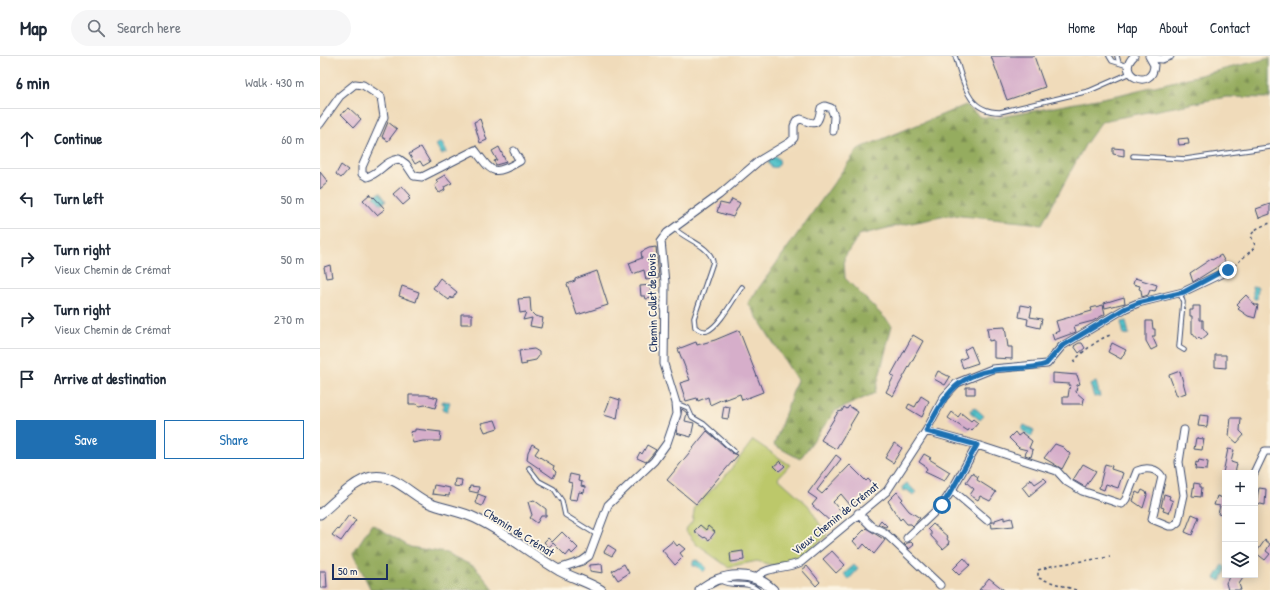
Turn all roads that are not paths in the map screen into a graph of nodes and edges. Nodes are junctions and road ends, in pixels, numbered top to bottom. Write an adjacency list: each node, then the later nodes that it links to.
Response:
1 (955, 56): 10 (lane)
2 (1109, 56): 8 (lane)
3 (1117, 56): 8 (lane)
4 (1134, 56): 10 (street)
5 (1170, 56): 7 (street)
6 (1150, 57): 7 (street); 9 (street)
7 (1162, 59): 9 (street)
8 (1119, 63): 10 (lane)
9 (1154, 68): 10 (street)
10 (1129, 70)
11 (320, 124): 14 (street)
12 (833, 131): 16 (street, Chemin Collet de Bovis)
13 (1270, 147): 15 (lane)
14 (514, 151)
15 (1133, 156)
16 (674, 228): 18 (lane); 21 (street, Chemin Collet de Bovis)
17 (1228, 270): 19 (street, Vieux Chemin de Crémat)
18 (742, 287)
19 (1180, 293): 20 (lane); 23 (street, Vieux Chemin de Crémat)
20 (1184, 350)
21 (676, 403): 25 (lane); 33 (street, Chemin Collet de Bovis)
22 (1184, 430): 24 (street)
23 (926, 431): 24 (street); 30 (street, Vieux Chemin de Crémat)
24 (977, 445): 29 (street)
25 (734, 450)
26 (1270, 451): 28 (street)
27 (529, 468): 33 (lane)
28 (1255, 470)
29 (952, 490): 32 (street); 34 (street)
30 (858, 513): 36 (street, Vieux Chemin de Crémat); 38 (street)
31 (320, 514): 35 (street, Chemin de Crémat)
32 (987, 520)
33 (597, 535): 35 (street, Chemin Collet de Bovis)
34 (907, 538)
35 (558, 569): 39 (street, Chemin de Crémat)
36 (756, 578): 37 (street); 42 (street)
37 (719, 579): 40 (street); 41 (lane)
38 (940, 585)
39 (601, 590)
40 (700, 590)
41 (758, 590)
42 (773, 590)

